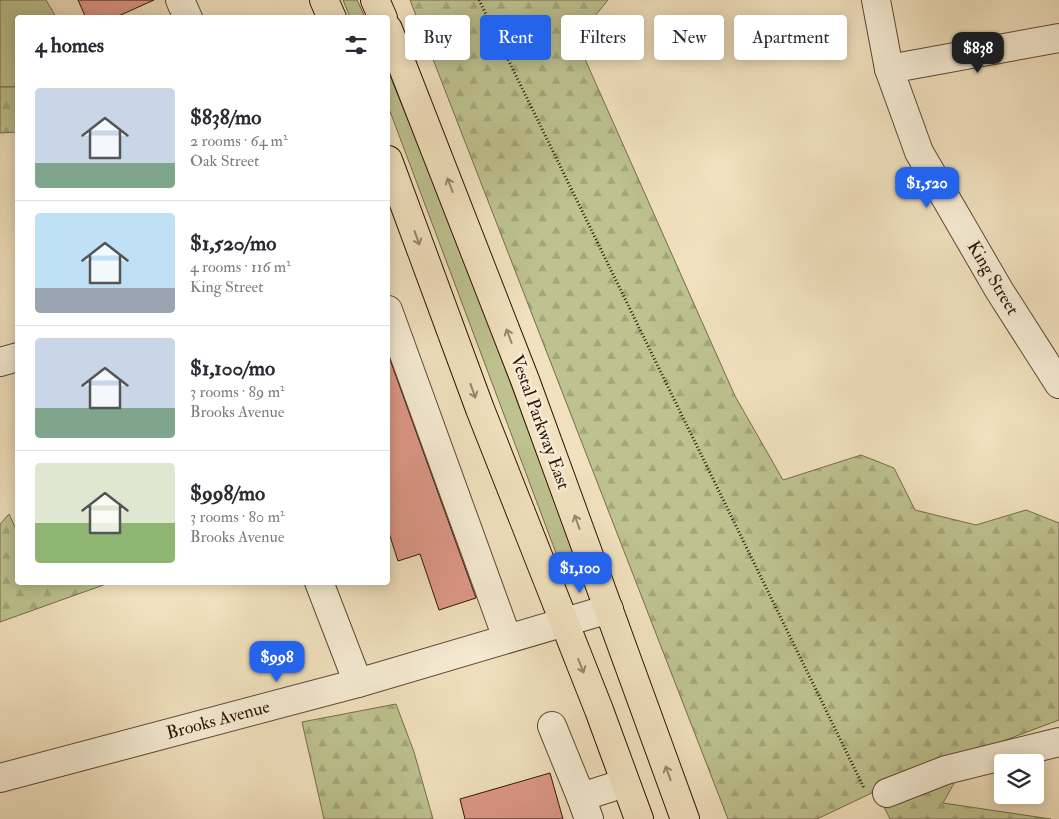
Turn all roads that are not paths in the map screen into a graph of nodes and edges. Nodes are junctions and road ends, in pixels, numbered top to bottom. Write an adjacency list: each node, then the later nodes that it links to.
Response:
1 (180, 0): 5 (street)
2 (324, 0): 6 (main road)
3 (375, 0): 7 (main road)
4 (876, 0): 10 (street, King Street)
5 (187, 15)
6 (331, 15)
7 (382, 15)
8 (390, 34): 17 (main road, Vestal Parkway East, one-way to 8)
9 (1059, 38): 10 (street)
10 (889, 69): 15 (street, King Street)
11 (390, 165): 18 (main road, one-way to 18)
12 (390, 316): 19 (street)
13 (15, 358): 14 (street)
14 (0, 362)
15 (1059, 384)
16 (321, 585): 20 (street)
17 (608, 609): 18 (street, Brooks Avenue); 28 (main road, Vestal Parkway East, one-way to 17)
18 (563, 621): 19 (street, Brooks Avenue); 24 (main road, one-way to 24)
19 (507, 638): 20 (street, Brooks Avenue)
20 (358, 683): 23 (street, Brooks Avenue)
21 (552, 726): 26 (street)
22 (1059, 742): 25 (street)
23 (0, 778)
24 (625, 783): 26 (street); 27 (main road)
25 (877, 793)
26 (585, 808)
27 (639, 819)
28 (685, 819)

